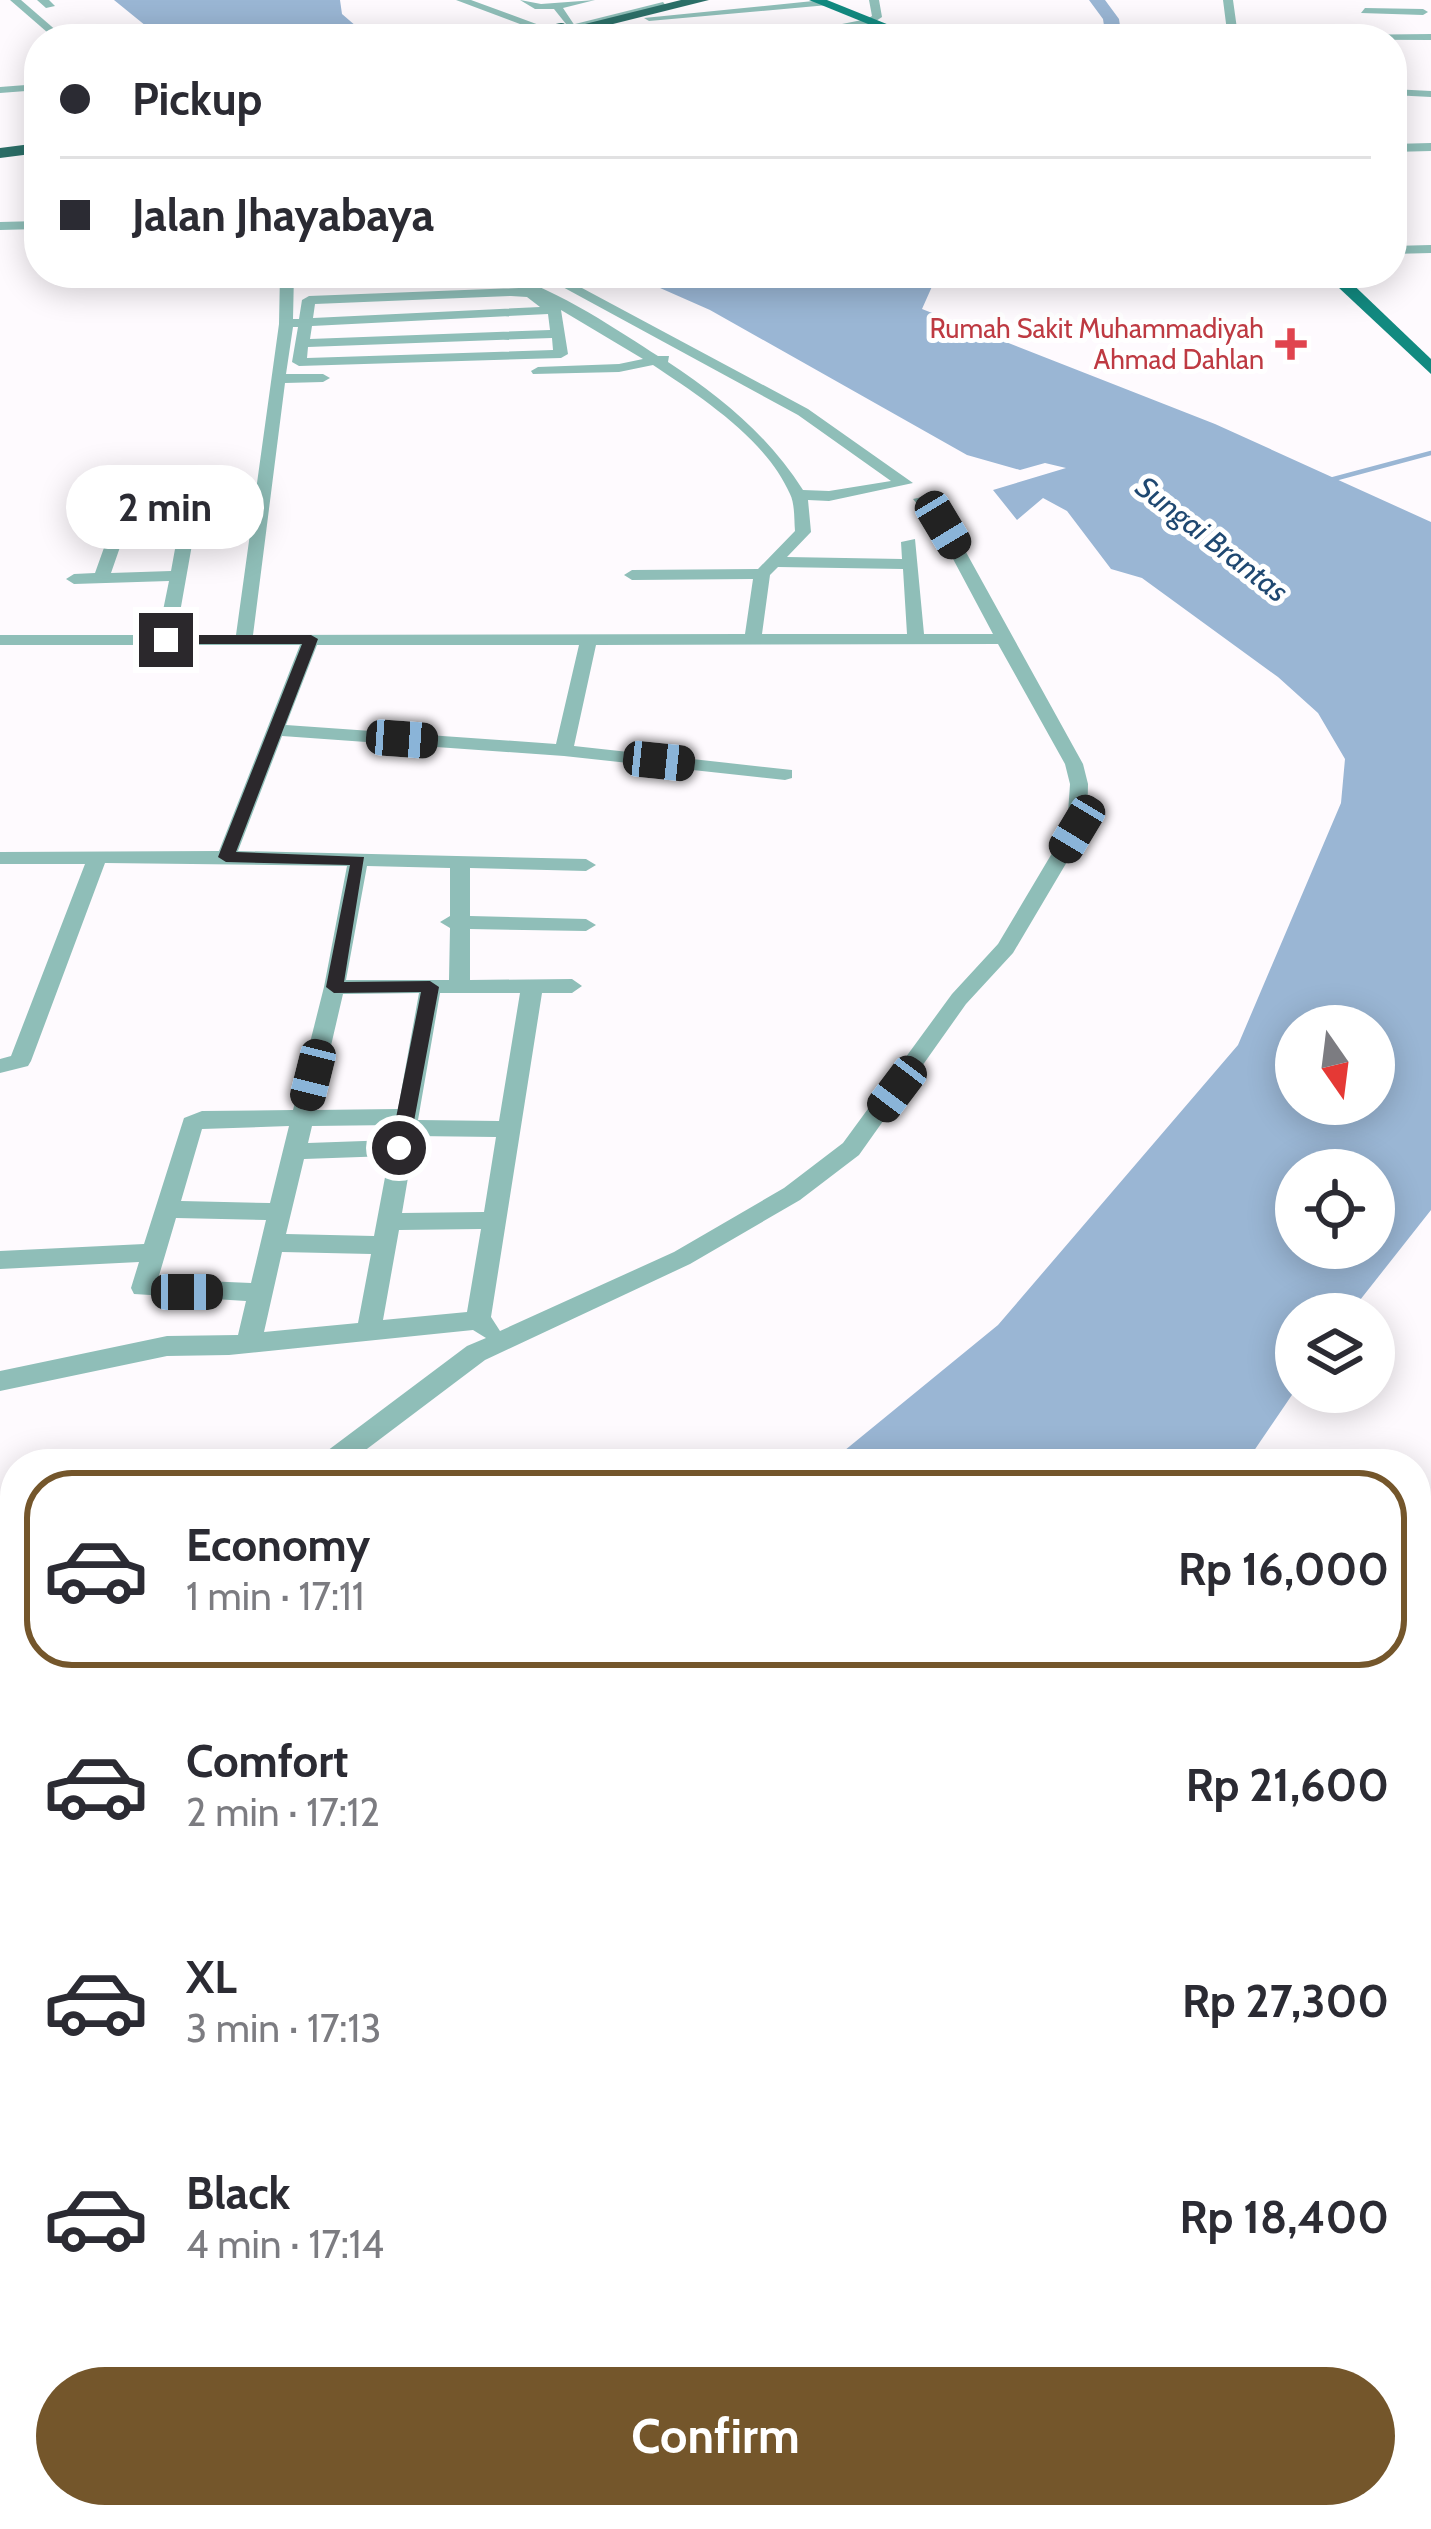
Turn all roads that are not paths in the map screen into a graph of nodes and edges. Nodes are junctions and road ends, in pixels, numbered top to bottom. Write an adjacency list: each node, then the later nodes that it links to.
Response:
1 (15, 0): 14 (street)
2 (461, 0): 15 (street)
3 (525, 0): 9 (street)
4 (590, 0): 9 (street)
5 (683, 0): 17 (street)
6 (701, 0): 18 (highway)
7 (874, 0): 13 (street)
8 (820, 2): 11 (street); 13 (main road)
9 (557, 6): 16 (street)
10 (1365, 11): 12 (street)
11 (649, 18)
12 (1427, 21): 21 (street)
13 (870, 22): 19 (street); 20 (main road)
14 (43, 24)
15 (543, 24)
16 (559, 24)
17 (581, 24)
18 (584, 24)
19 (857, 24)
20 (876, 24)
21 (1395, 24)
22 (287, 288): 28 (street)
23 (534, 288): 30 (street)
24 (573, 288): 29 (street)
25 (1347, 288): 31 (main road)
26 (554, 310): 27 (street); 27 (street); 27 (street)
27 (306, 322): 28 (street)
28 (286, 324): 32 (street)
29 (691, 350): 30 (street); 33 (street)
30 (659, 361): 32 (street); 33 (street)
31 (1428, 362)
32 (278, 380): 51 (street)
33 (801, 494): 39 (street)
34 (921, 499): 48 (street)
35 (93, 523): 36 (street)
36 (122, 523): 41 (street); 43 (street)
37 (909, 542): 38 (street)
38 (910, 564): 39 (street); 47 (street)
39 (768, 568): 40 (street); 44 (street)
40 (632, 575)
41 (178, 576): 43 (street); 50 (street)
42 (74, 579): 43 (street)
43 (100, 579)
44 (753, 638): 46 (street); 47 (street)
45 (311, 639): 46 (street); 51 (street); 52 (street)
46 (589, 639): 53 (street)
47 (916, 639): 48 (street)
48 (1004, 639): 82 (street)
49 (0, 640): 50 (street)
50 (166, 640): 51 (street)
51 (244, 640)
52 (274, 730): 53 (street); 55 (street)
53 (565, 750): 54 (street)
54 (784, 774)
55 (226, 857): 57 (street); 58 (street)
56 (0, 858): 57 (street)
57 (97, 858): 67 (street)
58 (358, 860): 59 (street); 64 (street)
59 (459, 865): 60 (street); 61 (street)
60 (586, 867)
61 (457, 919): 62 (street); 65 (street)
62 (586, 925)
63 (572, 986): 66 (street)
64 (334, 987): 65 (street); 68 (street)
65 (444, 987): 66 (street); 70 (street)
66 (532, 987): 69 (street)
67 (0, 1066)
68 (302, 1119): 70 (street); 71 (street); 72 (street)
69 (507, 1129): 70 (street); 74 (street)
70 (402, 1131): 71 (street); 75 (street)
71 (294, 1150): 73 (street)
72 (167, 1209): 73 (street); 77 (street)
73 (278, 1212): 76 (street)
74 (493, 1220): 75 (street); 80 (street)
75 (386, 1234): 76 (street); 81 (street)
76 (273, 1243): 79 (street)
77 (152, 1253): 78 (street); 79 (street)
78 (0, 1261)
79 (259, 1292): 83 (street)
80 (478, 1319): 81 (street); 82 (street)
81 (369, 1329): 83 (street)
82 (502, 1340): 85 (street)
83 (249, 1341): 84 (street)
84 (0, 1381)
85 (348, 1449)

